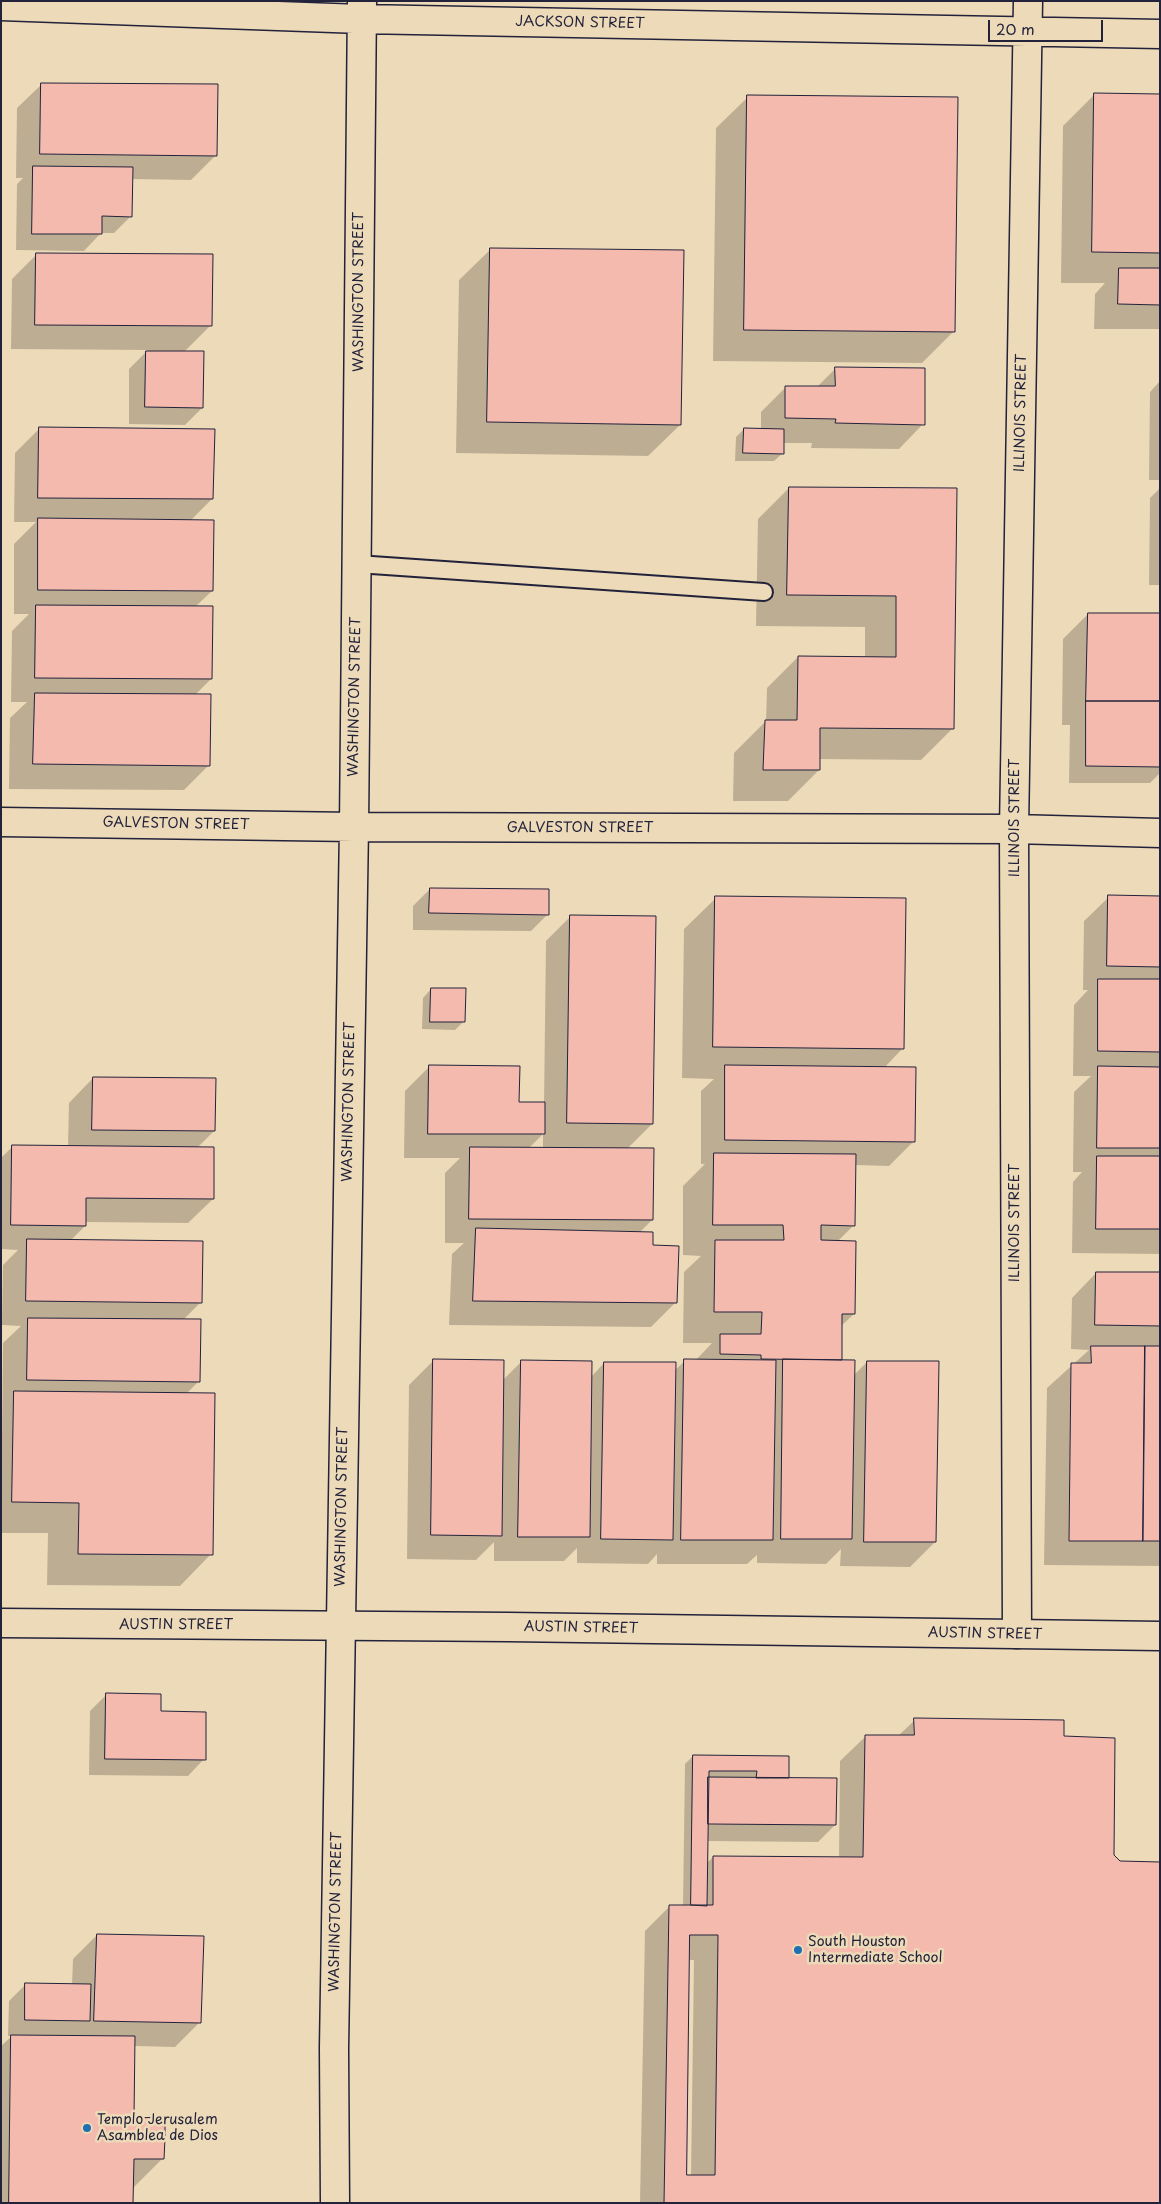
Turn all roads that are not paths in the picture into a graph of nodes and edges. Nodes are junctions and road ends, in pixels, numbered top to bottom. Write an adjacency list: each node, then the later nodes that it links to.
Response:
1 (1028, 1): 4 (street, ILLINOIS STREET)
2 (1, 6): 3 (street, JACKSON STREET)
3 (361, 10): 4 (street, JACKSON STREET); 6 (street, WASHINGTON STREET)
4 (1027, 32): 5 (street, JACKSON STREET); 10 (street, ILLINOIS STREET)
5 (1160, 34)
6 (357, 564): 7 (lane); 9 (street, WASHINGTON STREET)
7 (764, 592)
8 (1, 822): 9 (street, GALVESTON STREET)
9 (354, 827): 10 (street, GALVESTON STREET); 13 (street, WASHINGTON STREET)
10 (1014, 830): 11 (street, GALVESTON STREET); 14 (street, ILLINOIS STREET)
11 (1160, 833)
12 (1, 1624): 13 (street, AUSTIN STREET)
13 (340, 1626): 14 (street, AUSTIN STREET); 16 (street, WASHINGTON STREET)
14 (1017, 1634): 15 (street, AUSTIN STREET)
15 (1160, 1636)
16 (335, 2203)

